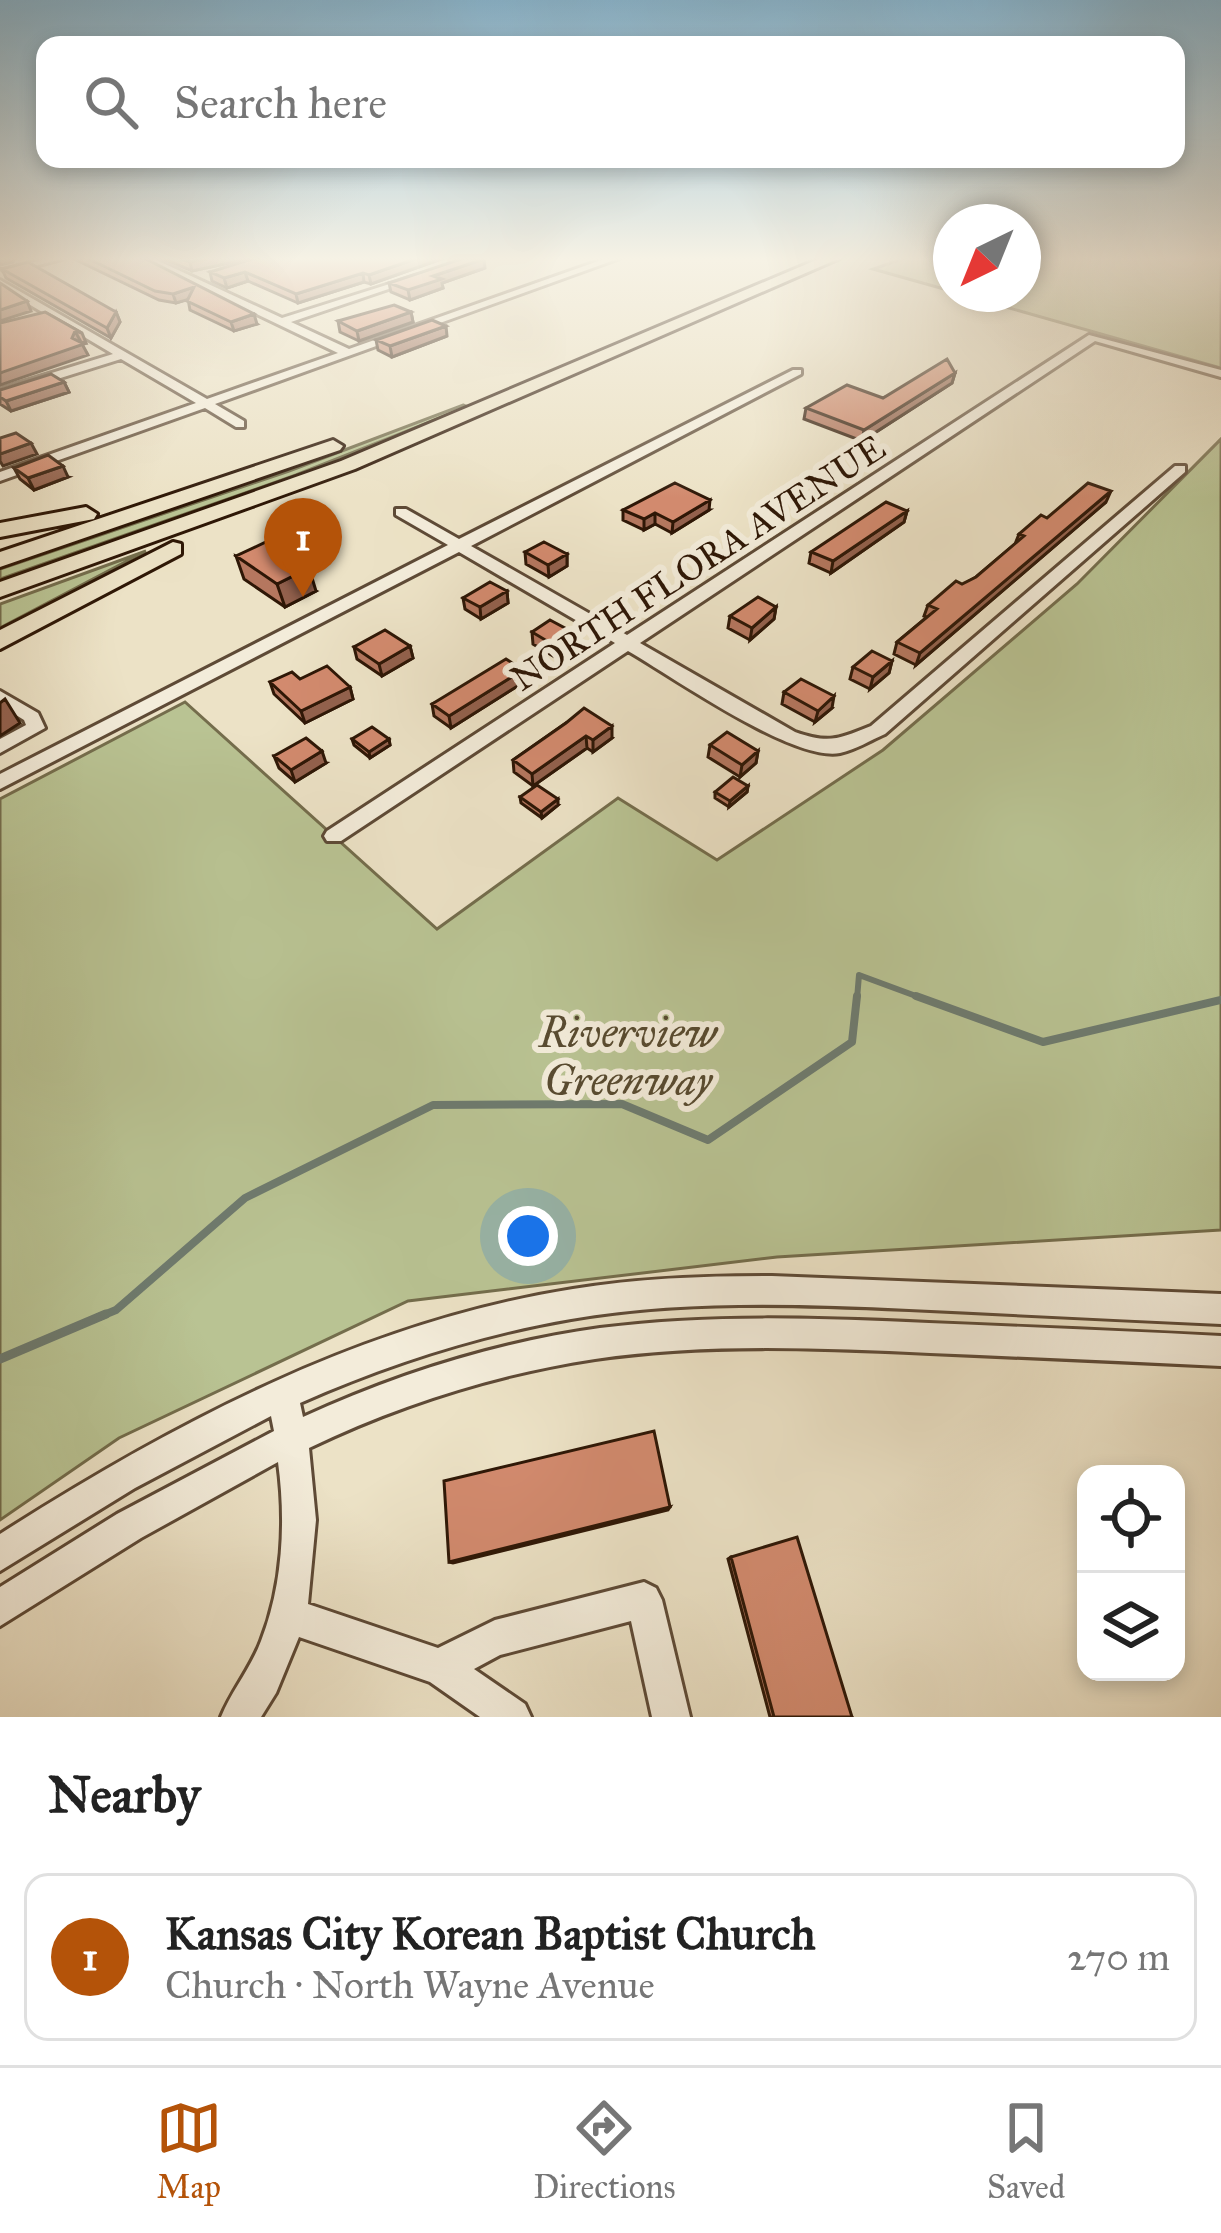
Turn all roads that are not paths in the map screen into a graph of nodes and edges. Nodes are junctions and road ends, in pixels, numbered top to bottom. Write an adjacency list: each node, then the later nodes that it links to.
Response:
1 (93, 338): 9 (street)
2 (316, 338): 8 (street)
3 (386, 338): 8 (street)
4 (601, 338): 15 (highway)
5 (633, 338): 16 (highway)
6 (1093, 338): 11 (street, NORTH FLORA AVENUE)
7 (1093, 338): 26 (street, NORTH FLORA AVENUE)
8 (346, 352): 13 (street)
9 (122, 355): 12 (street); 13 (street)
10 (797, 372): 22 (street)
11 (1221, 374)
12 (0, 394)
13 (203, 403): 14 (street); 18 (street)
14 (240, 424)
15 (369, 434)
16 (347, 453): 19 (highway); 24 (highway); 25 (highway)
17 (1180, 469): 26 (street)
18 (0, 477)
19 (235, 481): 21 (highway); 23 (highway)
20 (401, 512): 22 (street)
21 (0, 530)
22 (457, 545): 26 (street); 30 (street)
23 (0, 560)
24 (0, 590)
25 (0, 641)
26 (630, 644): 32 (street, NORTH FLORA AVENUE)
27 (0, 697): 28 (street)
28 (37, 728): 29 (street); 30 (street)
29 (0, 748)
30 (64, 748): 31 (street)
31 (0, 782)
32 (334, 836)
33 (1221, 1309): 35 (street)
34 (1221, 1351): 36 (street)
35 (282, 1394): 36 (street); 37 (street)
36 (293, 1437): 38 (street); 39 (street)
37 (0, 1554)
38 (0, 1608)
39 (290, 1616): 40 (street); 41 (street)
40 (440, 1667): 42 (street); 43 (street)
41 (240, 1717)
42 (512, 1717)
43 (671, 1717)

